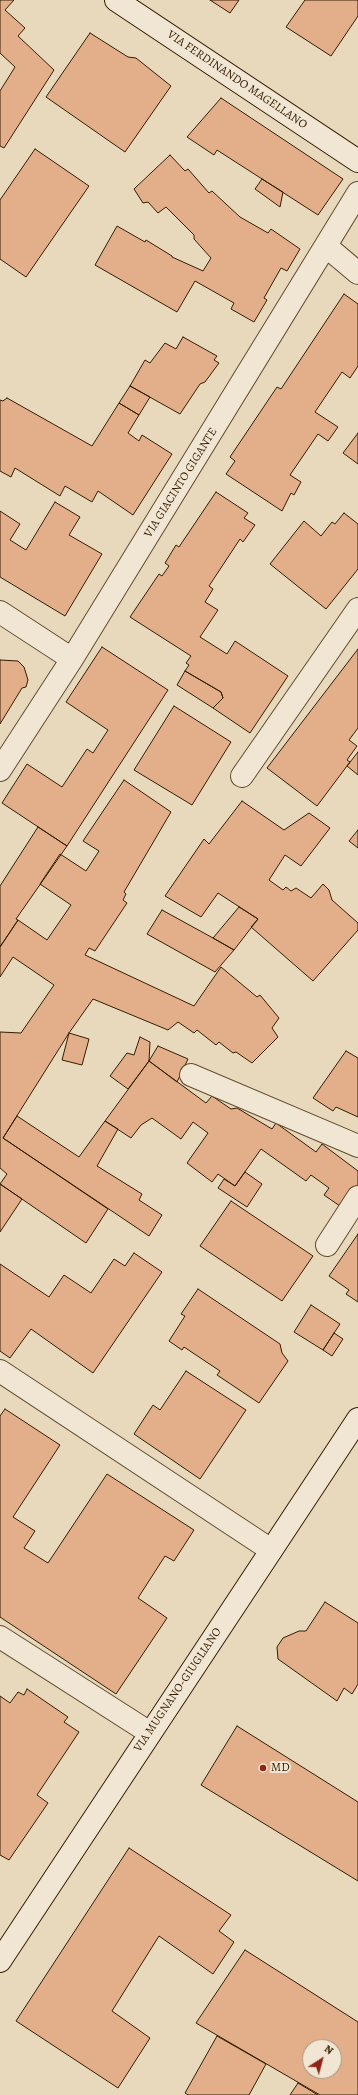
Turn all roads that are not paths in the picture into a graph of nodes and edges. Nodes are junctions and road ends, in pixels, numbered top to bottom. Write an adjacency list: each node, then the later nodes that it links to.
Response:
1 (116, 0): 2 (street, VIA FERDINANDO MAGELLANO)
2 (358, 161)
3 (358, 193): 4 (street, VIA GIACINTO GIGANTE)
4 (327, 247): 5 (street); 8 (street, VIA GIACINTO GIGANTE)
5 (358, 273)
6 (358, 610): 10 (street)
7 (0, 612): 8 (street)
8 (72, 659): 9 (street, VIA GIACINTO GIGANTE)
9 (0, 770)
10 (242, 776)
11 (191, 1075): 12 (street)
12 (358, 1146)
13 (358, 1197): 14 (street)
14 (327, 1245)
15 (0, 1371): 17 (street)
16 (358, 1419): 17 (street, VIA MUGNANO-GIUGLIANO)
17 (271, 1550): 19 (street, VIA MUGNANO-GIUGLIANO)
18 (0, 1637): 19 (street)
19 (150, 1733): 20 (street, VIA MUGNANO-GIUGLIANO)
20 (0, 1961)

